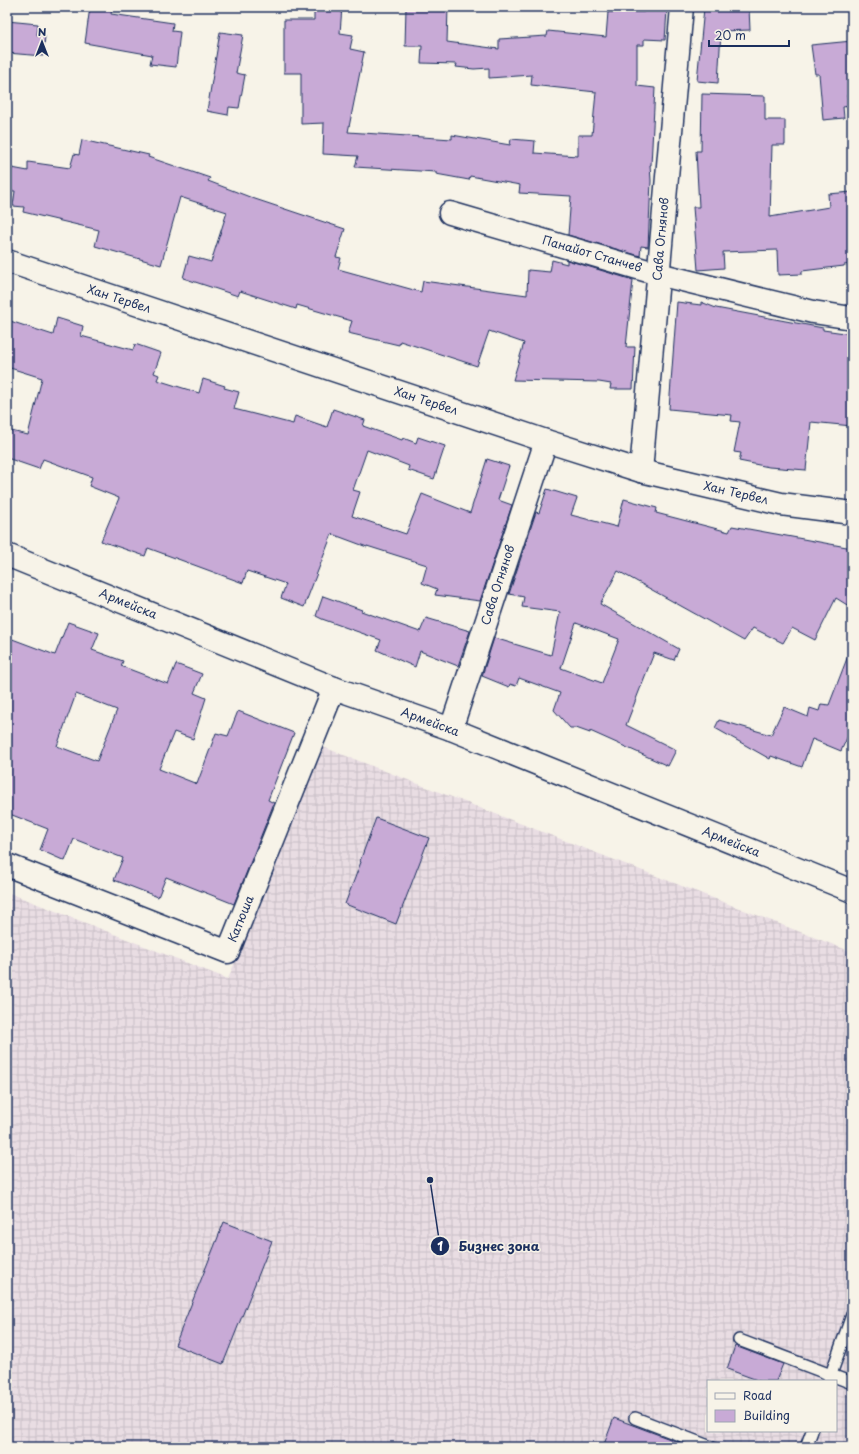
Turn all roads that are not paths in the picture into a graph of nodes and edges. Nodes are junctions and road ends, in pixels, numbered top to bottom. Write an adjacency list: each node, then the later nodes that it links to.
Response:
1 (682, 7): 4 (street, Сава Огнянов)
2 (450, 213): 4 (street, Панайот Станчев)
3 (7, 262): 6 (street, Хан Тервел)
4 (658, 274): 5 (street, Панайот Станчев); 7 (street, Сава Огнянов)
5 (852, 318)
6 (546, 441): 7 (street, Хан Тервел); 11 (street, Сава Огнянов)
7 (640, 471): 8 (street, Хан Тервел)
8 (852, 513)
9 (7, 555): 10 (street, Армейска)
10 (334, 688): 11 (street, Армейска); 12 (street, Катюша)
11 (451, 729): 13 (street, Армейска)
12 (7, 865)
13 (852, 891)
14 (852, 1315): 16 (lane)
15 (739, 1340): 16 (lane)
16 (830, 1378): 17 (lane)
17 (852, 1383)
18 (635, 1418): 20 (lane)
19 (812, 1432): 21 (lane)
20 (711, 1447)
21 (806, 1447)

